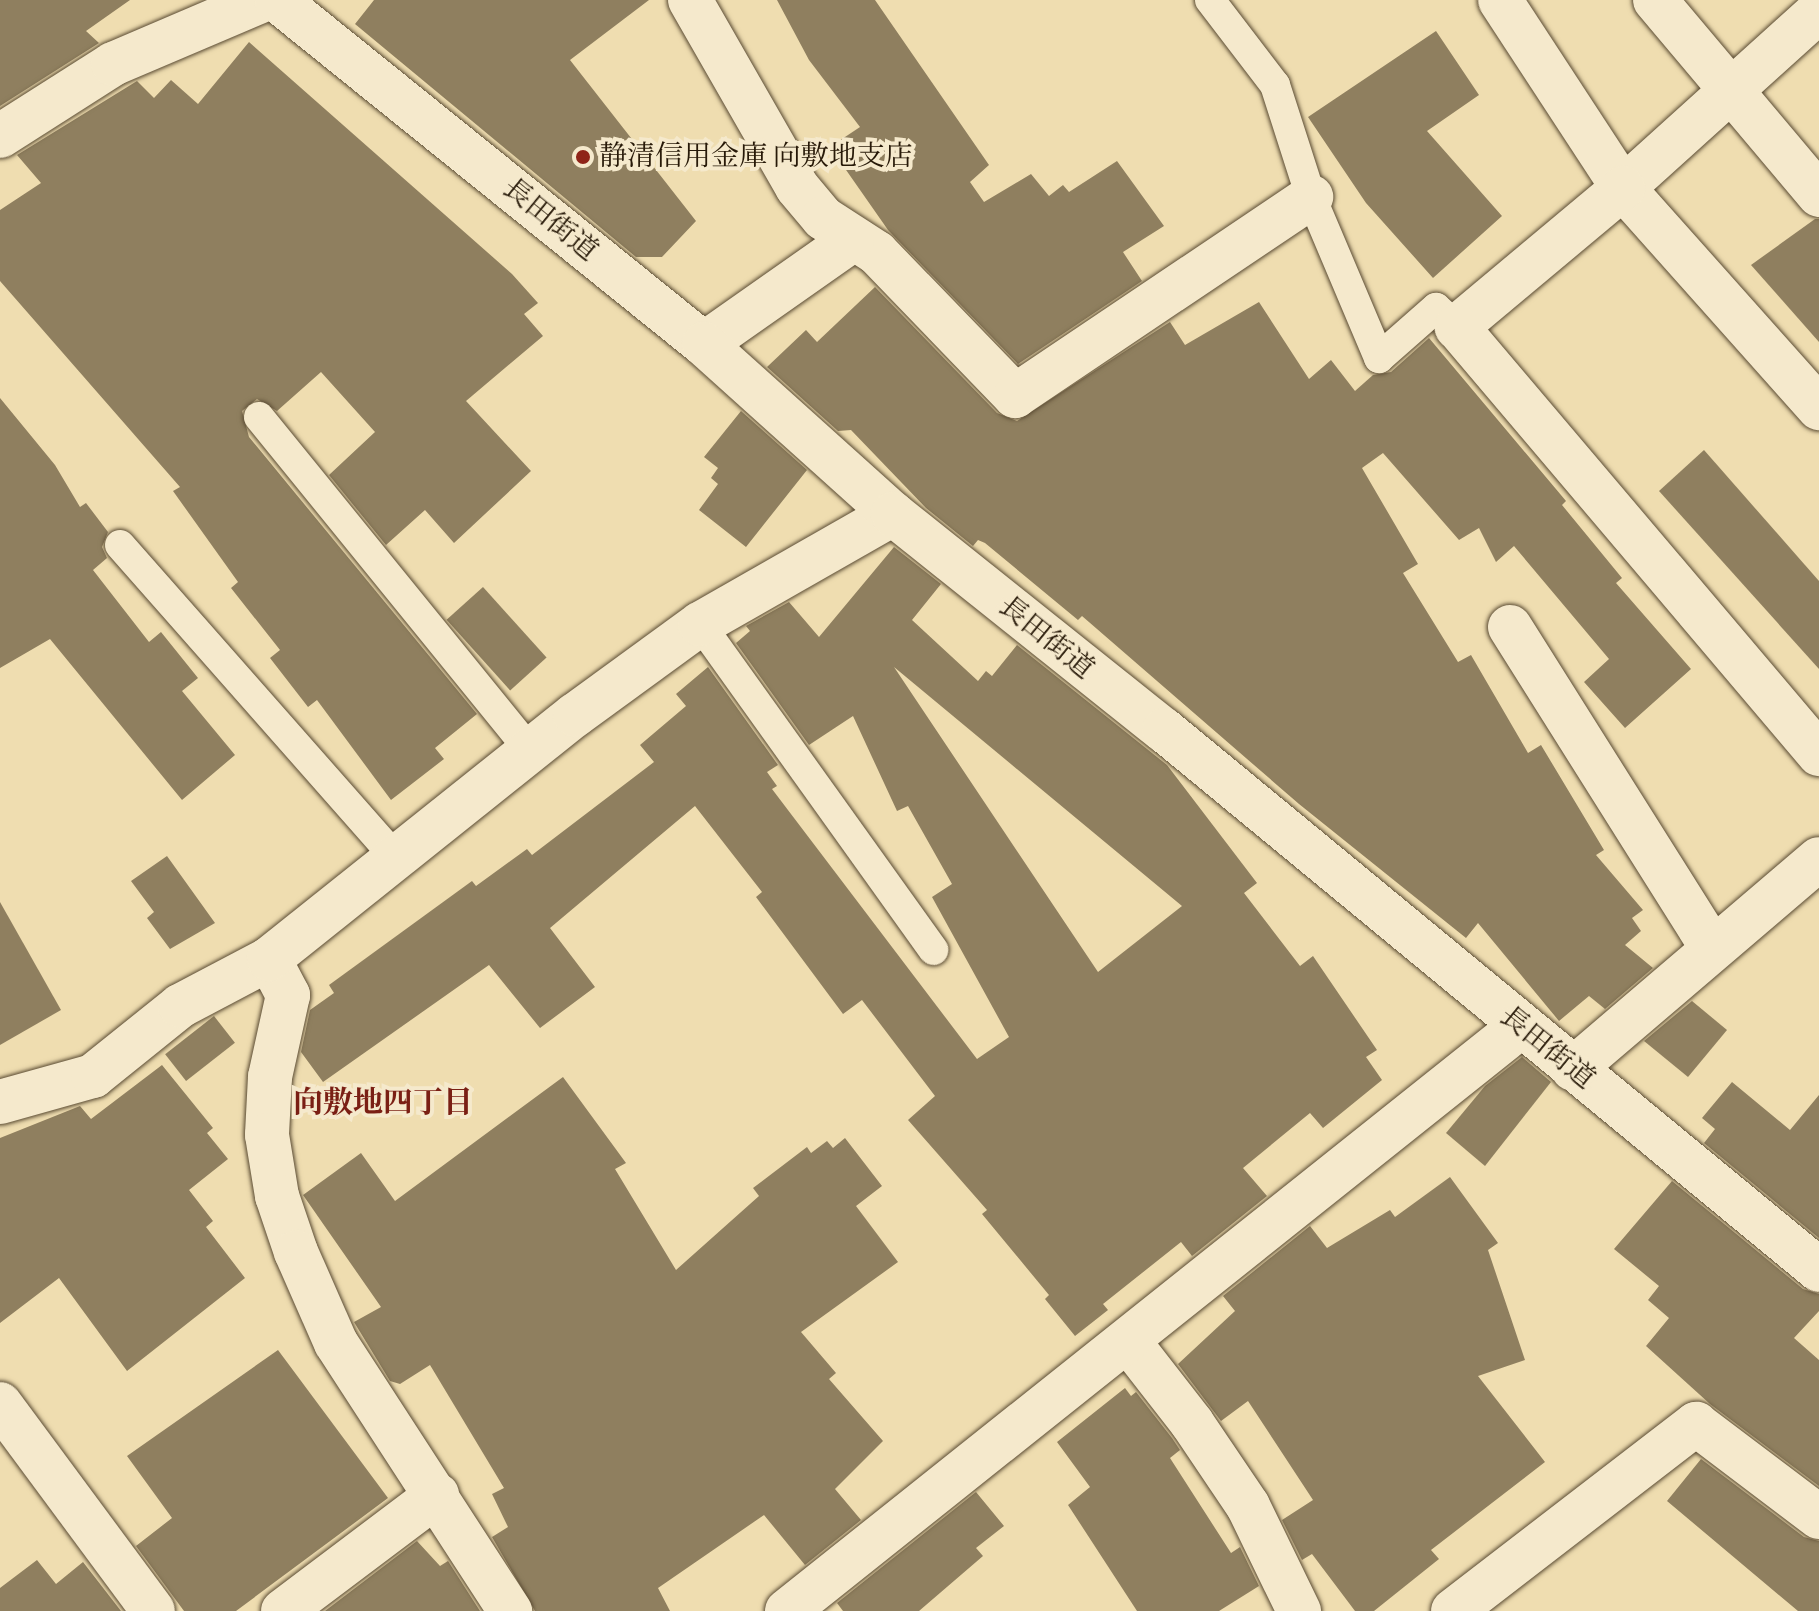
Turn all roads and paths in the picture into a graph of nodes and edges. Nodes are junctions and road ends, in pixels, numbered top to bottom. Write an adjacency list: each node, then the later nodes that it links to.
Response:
1 (263, 0): 9 (street)
2 (277, 0): 15 (street, 長田街道)
3 (690, 0): 13 (street)
4 (1210, 0): 12 (lane)
5 (1500, 0): 10 (street)
6 (1655, 0): 8 (street)
7 (1819, 11): 8 (street)
8 (1730, 90): 10 (street); 11 (street)
9 (0, 136)
10 (1623, 188): 14 (street); 16 (street)
11 (1819, 195)
12 (1311, 197): 13 (street); 14 (lane)
13 (852, 240): 15 (street)
14 (1457, 327): 23 (street)
15 (704, 344): 18 (street, 長田街道)
16 (1819, 408)
17 (259, 417): 22 (lane)
18 (893, 514): 20 (street); 29 (street, 長田街道)
19 (120, 545): 24 (lane)
20 (700, 624): 22 (street); 27 (lane)
21 (1510, 627): 26 (street)
22 (530, 751): 24 (street)
23 (1819, 754)
24 (394, 856): 28 (street)
25 (1819, 859): 26 (street)
26 (1711, 946): 30 (street)
27 (933, 950)
28 (269, 959): 31 (street); 35 (street)
29 (1521, 1026): 30 (street, 長田街道); 33 (street)
30 (1573, 1069): 32 (street, 長田街道)
31 (0, 1102)
32 (1819, 1270)
33 (1129, 1342): 40 (street); 41 (street)
34 (0, 1404): 37 (street)
35 (437, 1495): 38 (street); 39 (street)
36 (1819, 1517): 42 (street)
37 (153, 1611)
38 (283, 1611)
39 (510, 1611)
40 (787, 1611)
41 (1299, 1611)
42 (1453, 1611)

